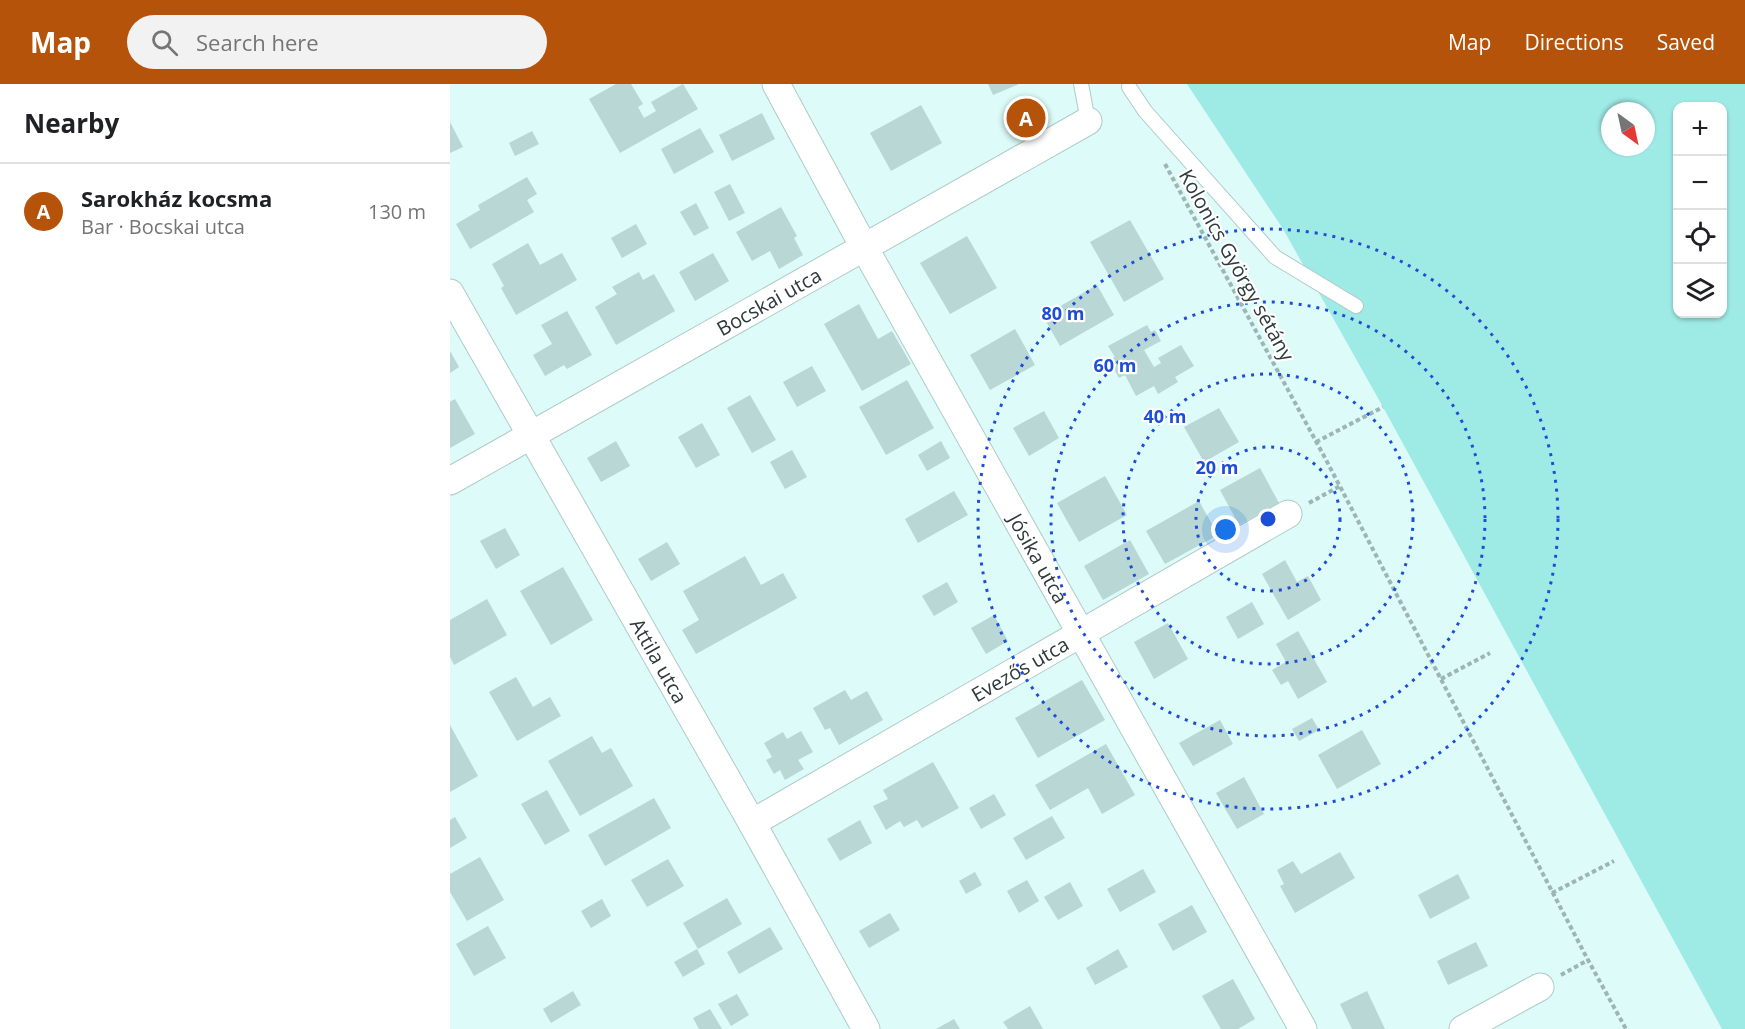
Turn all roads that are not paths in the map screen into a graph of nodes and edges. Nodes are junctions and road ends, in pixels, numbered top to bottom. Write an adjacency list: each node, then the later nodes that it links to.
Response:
1 (776, 84): 5 (street, Jósika utca)
2 (1081, 84): 4 (lane)
3 (1129, 87): 7 (lane)
4 (1088, 121): 5 (street, Bocskai utca)
5 (864, 247): 8 (street, Bocskai utca); 11 (street, Jósika utca)
6 (450, 293): 8 (street, Attila utca)
7 (1356, 306)
8 (531, 434): 9 (street, Bocskai utca); 12 (street, Attila utca)
9 (450, 481)
10 (1288, 514): 11 (street, Evezős utca)
11 (1081, 632): 12 (street, Evezős utca); 15 (street, Jósika utca)
12 (752, 824): 14 (street, Attila utca)
13 (1540, 987): 16 (street)
14 (866, 1029)
15 (1303, 1029)
16 (1463, 1029)

